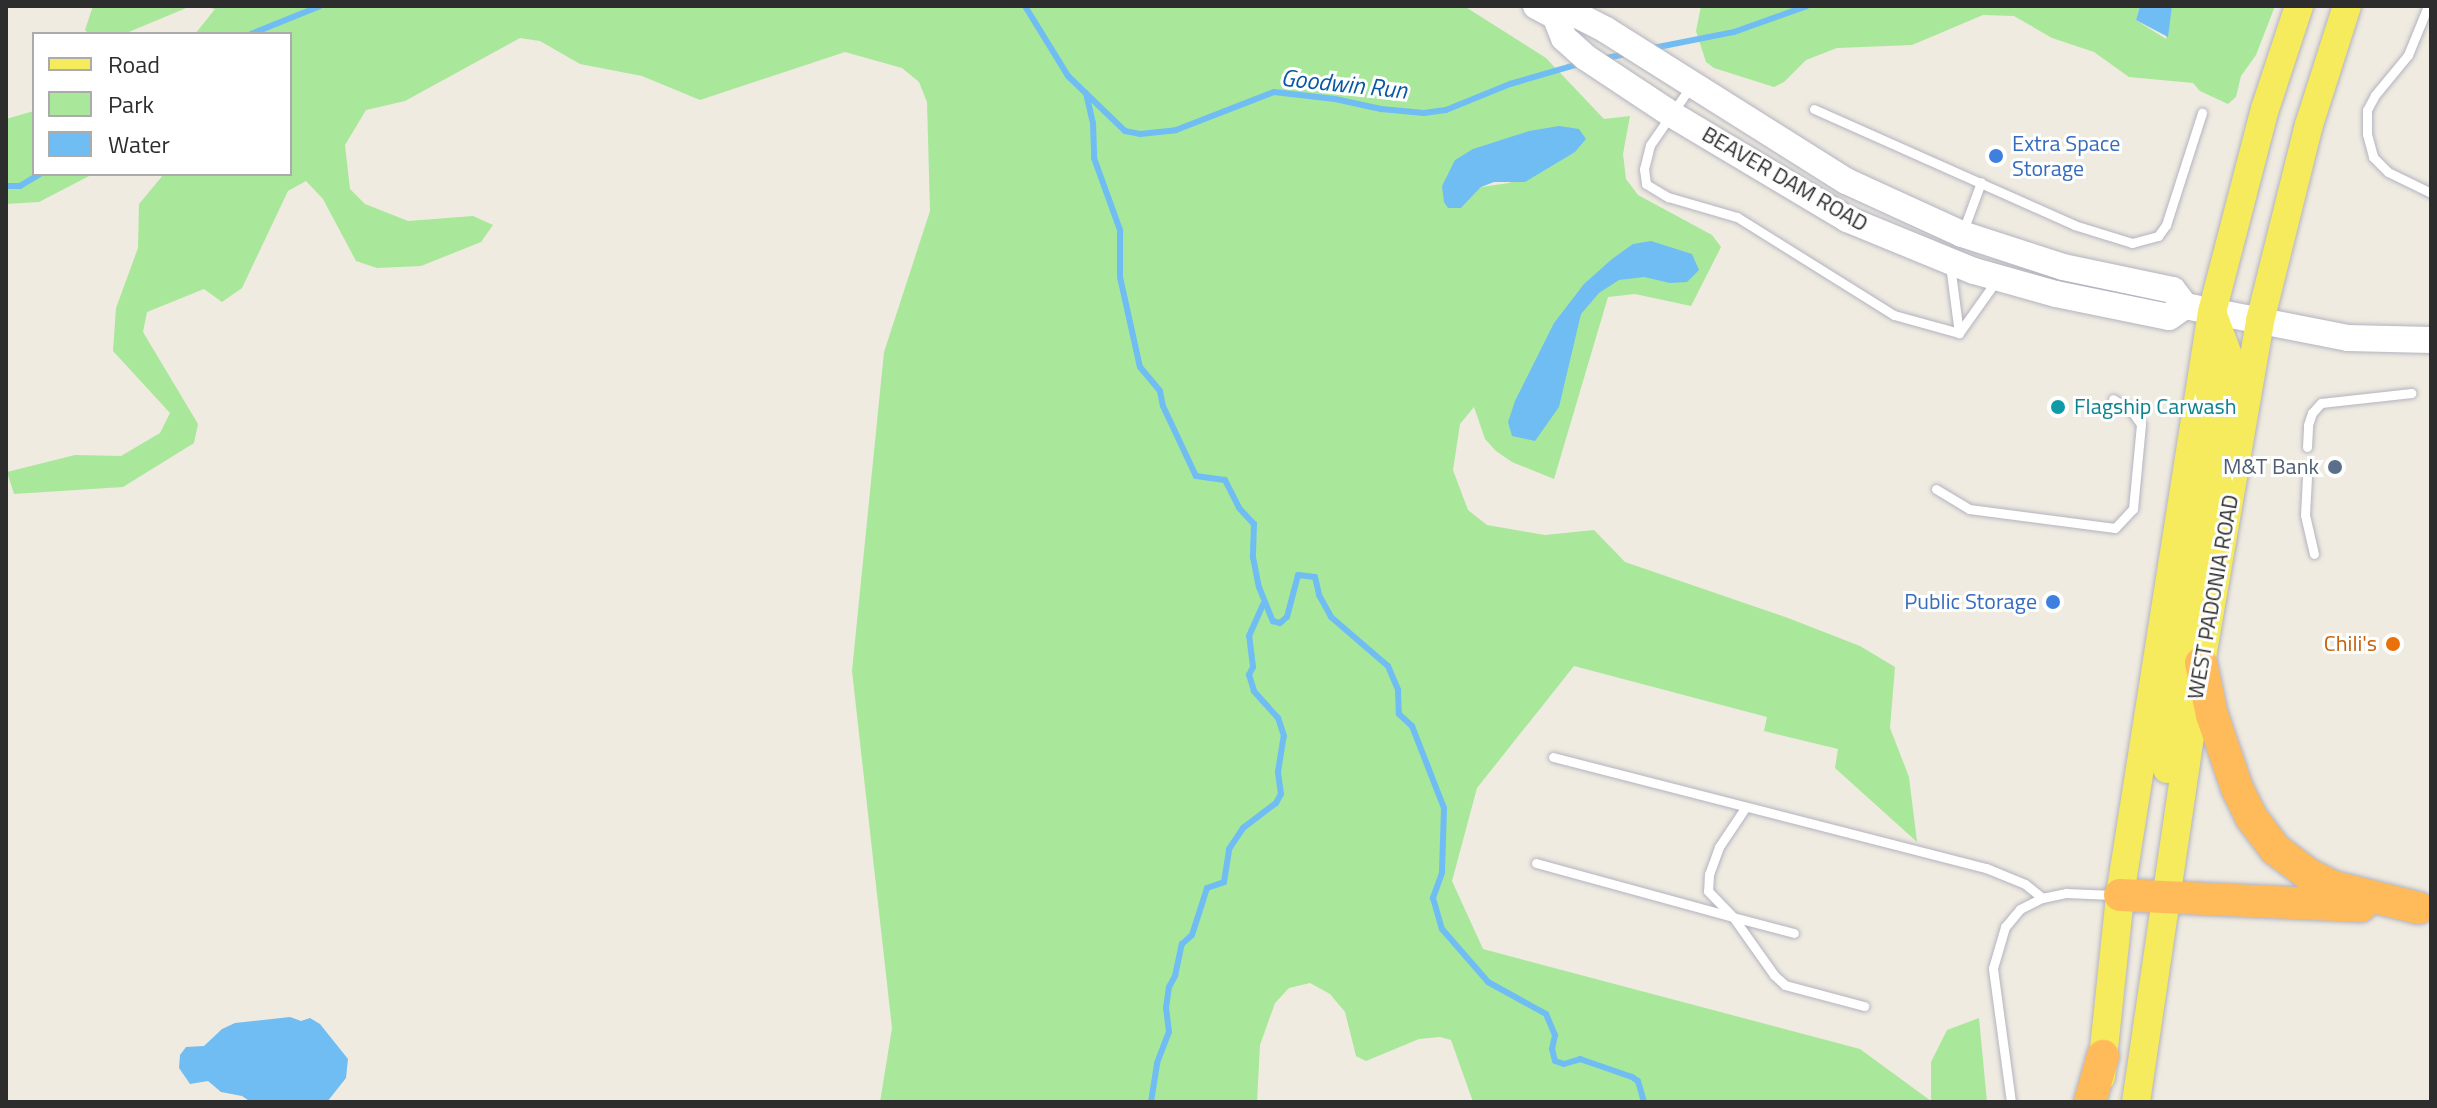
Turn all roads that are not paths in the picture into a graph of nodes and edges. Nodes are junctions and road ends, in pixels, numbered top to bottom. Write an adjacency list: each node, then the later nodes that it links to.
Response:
1 (2299, 6): 14 (main road, WEST PADONIA ROAD)
2 (2347, 6): 15 (main road, WEST PADONIA ROAD)
3 (2428, 6): 10 (lane)
4 (1552, 20): 5 (main road, BEAVER DAM ROAD); 8 (main road, BEAVER DAM ROAD)
5 (1682, 80): 8 (lane); 11 (main road, BEAVER DAM ROAD)
6 (1814, 109): 9 (lane)
7 (2202, 113): 9 (lane)
8 (1671, 114): 12 (main road, BEAVER DAM ROAD); 16 (lane)
9 (1981, 182): 11 (lane)
10 (2431, 193)
11 (1962, 234): 14 (main road, BEAVER DAM ROAD)
12 (1949, 262): 13 (main road, BEAVER DAM ROAD); 16 (lane)
13 (1998, 278): 14 (main road, BEAVER DAM ROAD); 16 (lane)
14 (2198, 309): 15 (main road, BEAVER DAM ROAD); 28 (main road, WEST PADONIA ROAD); 29 (main road)
15 (2260, 321): 17 (main road, BEAVER DAM ROAD); 24 (main road, WEST PADONIA ROAD)
16 (1959, 333)
17 (2431, 340)
18 (2411, 393): 20 (lane)
19 (2113, 399): 22 (lane)
20 (2307, 447)
21 (2307, 477): 23 (lane)
22 (1936, 489)
23 (2314, 554)
24 (2201, 663): 29 (main road, WEST PADONIA ROAD); 31 (highway)
25 (1553, 757): 26 (lane)
26 (1745, 808): 30 (lane); 32 (lane)
27 (1536, 863): 32 (lane)
28 (2120, 895): 29 (highway); 30 (lane); 35 (main road, WEST PADONIA ROAD)
29 (2165, 897): 31 (highway); 39 (main road, WEST PADONIA ROAD)
30 (2042, 898): 36 (lane)
31 (2424, 908)
32 (1733, 917): 33 (lane); 34 (lane)
33 (1794, 933)
34 (1864, 1006)
35 (2103, 1056): 37 (highway); 38 (main road, WEST PADONIA ROAD)
36 (2011, 1102)
37 (2090, 1102)
38 (2099, 1102)
39 (2136, 1102)

